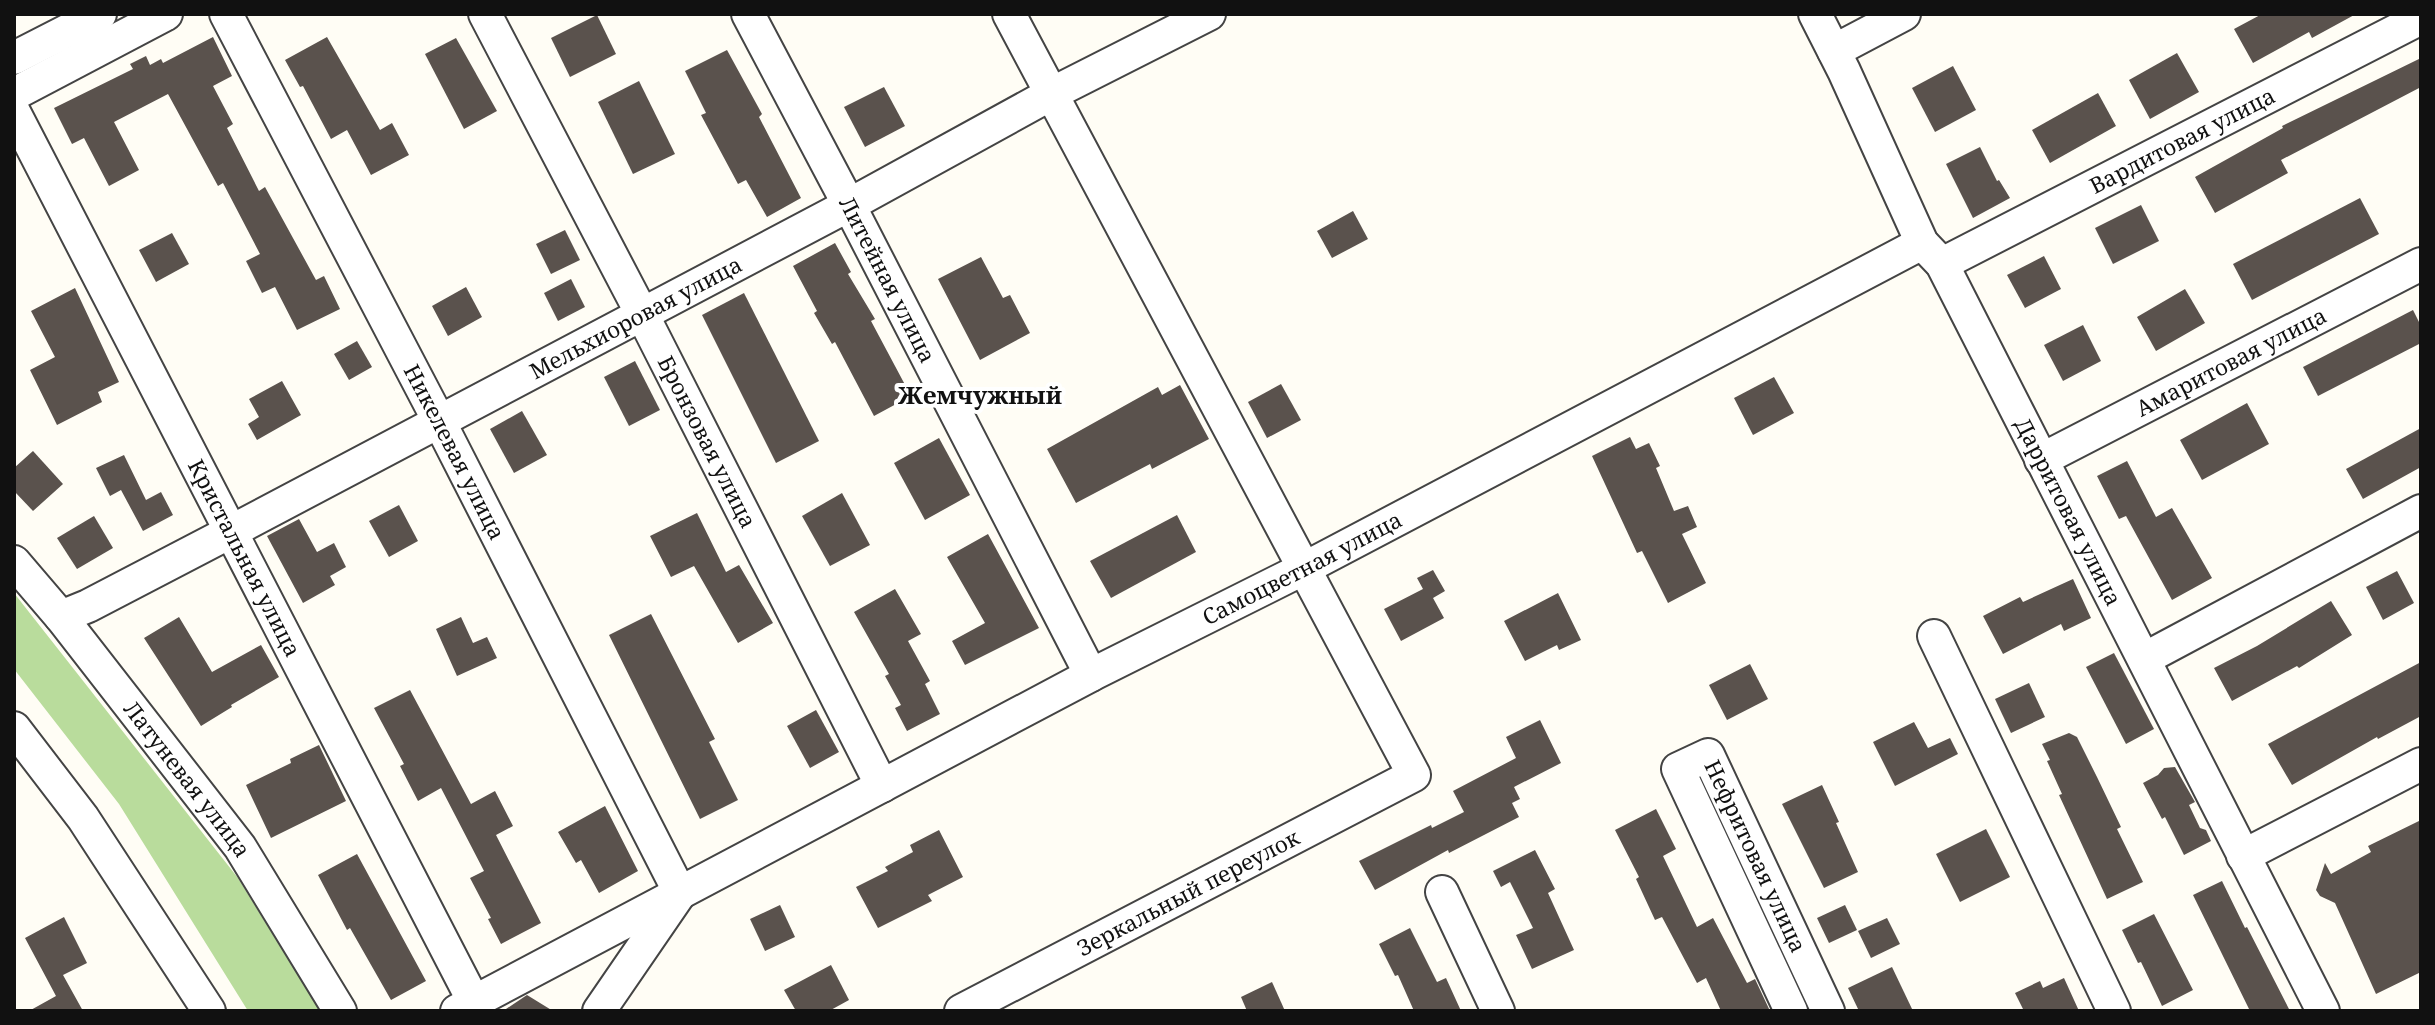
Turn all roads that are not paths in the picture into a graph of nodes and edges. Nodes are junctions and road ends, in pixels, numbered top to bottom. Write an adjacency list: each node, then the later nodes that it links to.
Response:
1 (100, 14): 12 (street)
2 (166, 14): 13 (street)
3 (226, 14): 20 (street, Никелевая улица)
4 (485, 14): 19 (street, Бронзовая улица)
5 (748, 14): 16 (street, Литейная улица)
6 (1009, 14): 14 (street)
7 (1209, 14): 14 (street, Мельхиоровая улица)
8 (1815, 14): 11 (street, Дарритовая улица)
9 (1904, 14): 11 (street)
10 (2421, 18): 17 (street, Вардитовая улица)
11 (1834, 51): 17 (street, Дарритовая улица)
12 (14, 58)
13 (14, 94)
14 (1051, 94): 16 (street, Мельхиоровая улица); 25 (street)
15 (14, 112): 23 (street, Кристальная улица)
16 (849, 205): 19 (street, Мельхиоровая улица); 29 (street, Литейная улица)
17 (1932, 254): 21 (street, Дарритовая улица); 25 (street, Самоцветная улица)
18 (2421, 264): 21 (street, Амаритовая улица)
19 (642, 314): 20 (street, Мельхиоровая улица); 33 (street, Бронзовая улица)
20 (439, 421): 23 (street, Мельхиоровая улица); 36 (street, Никелевая улица)
21 (2041, 460): 28 (street, Дарритовая улица)
22 (2421, 511): 28 (street)
23 (232, 531): 26 (street, Мельхиоровая улица); 37 (street, Кристальная улица)
24 (14, 562): 26 (street, Латуневая улица)
25 (1305, 568): 29 (street, Самоцветная улица); 41 (street, Зеркальный переулок)
26 (61, 617): 39 (street, Латуневая улица)
27 (1934, 636): 45 (street)
28 (2144, 659): 34 (street, Дарритовая улица)
29 (1091, 675): 33 (street, Самоцветная улица)
30 (14, 728): 31 (street)
31 (24, 759): 38 (street)
32 (2421, 764): 34 (street)
33 (882, 786): 36 (street, Самоцветная улица)
34 (2243, 856): 46 (street, Дарритовая улица)
35 (1442, 892): 42 (street)
36 (680, 893): 37 (street, Самоцветная улица); 40 (street, Самоцветная улица)
37 (465, 1007)
38 (209, 1011)
39 (340, 1011)
40 (599, 1011)
41 (961, 1011)
42 (1498, 1011)
43 (1791, 1011): 44 (street, Нефритовая улица)
44 (1828, 1011)
45 (2114, 1011)
46 (2323, 1011)

